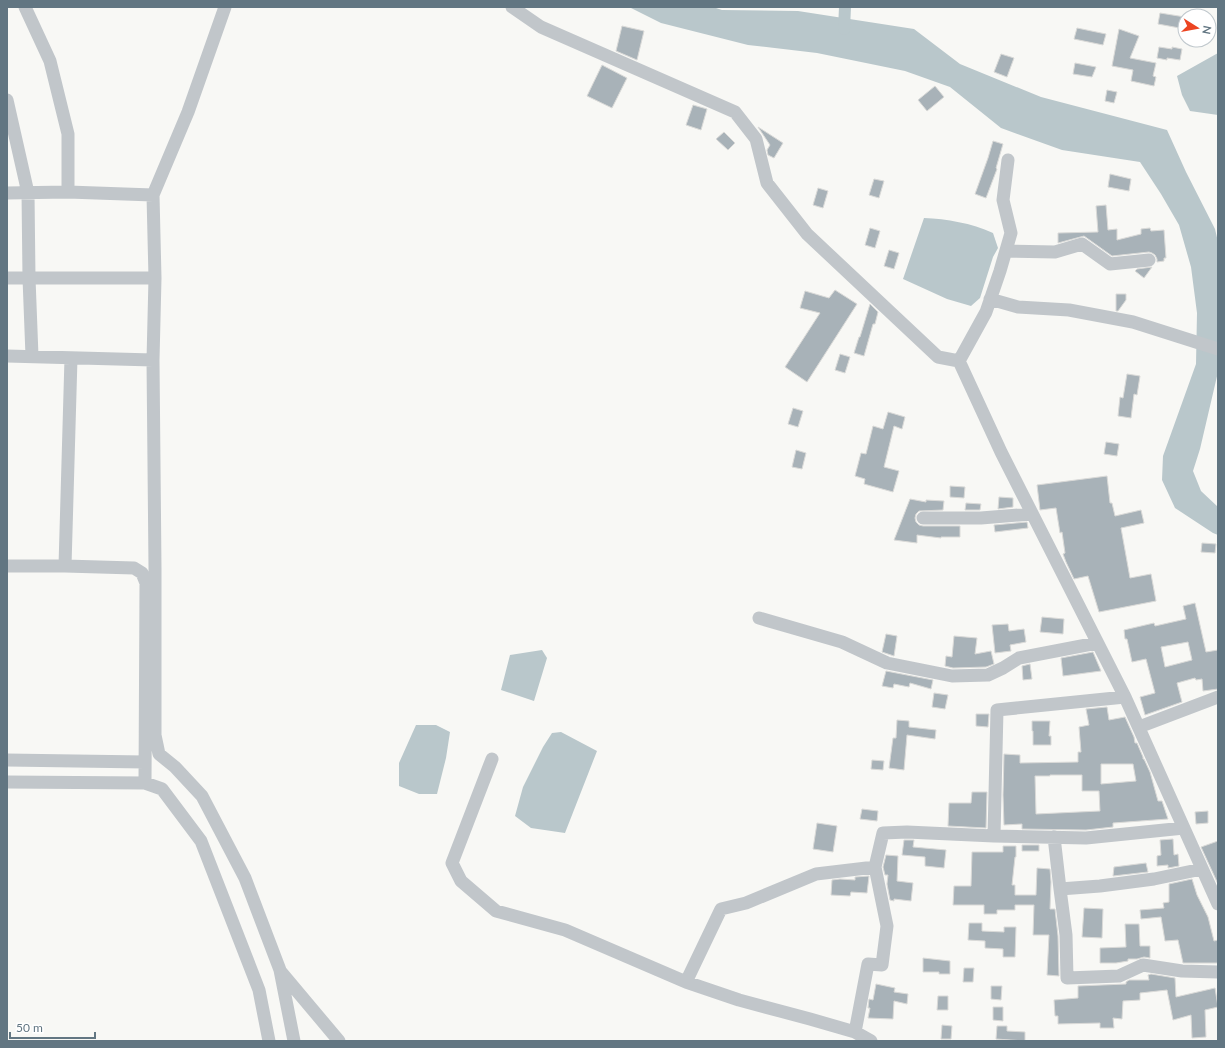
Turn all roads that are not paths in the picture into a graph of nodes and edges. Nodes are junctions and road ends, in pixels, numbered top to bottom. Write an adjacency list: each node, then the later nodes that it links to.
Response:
1 (25, 7): 7 (street)
2 (225, 7): 9 (street)
3 (513, 7): 21 (street)
4 (7, 100): 8 (street)
5 (1008, 160): 10 (street)
6 (7, 192): 8 (street)
7 (68, 192): 8 (street); 9 (street)
8 (28, 193): 13 (street)
9 (153, 195): 14 (street)
10 (1006, 251): 11 (street); 15 (street)
11 (1149, 260)
12 (7, 278): 13 (street)
13 (29, 278): 14 (street); 18 (street)
14 (155, 278): 20 (street)
15 (990, 298): 16 (street); 21 (street)
16 (1218, 349)
17 (7, 356): 18 (street)
18 (32, 356): 19 (street)
19 (71, 358): 20 (street); 25 (street)
20 (153, 360): 44 (street)
21 (959, 361): 22 (street)
22 (1032, 514): 23 (street); 27 (street)
23 (923, 518)
24 (7, 566): 25 (street)
25 (65, 566): 33 (street)
26 (759, 618): 27 (street)
27 (1097, 643): 28 (street)
28 (1125, 697): 30 (street); 37 (street)
29 (1218, 697): 30 (street)
30 (1139, 728): 36 (street)
31 (492, 759): 46 (street)
32 (7, 760): 33 (street)
33 (145, 762): 35 (street)
34 (7, 782): 35 (street)
35 (145, 783): 48 (street)
36 (1184, 828): 38 (street); 40 (street)
37 (994, 836): 38 (street); 39 (street)
38 (1054, 837): 41 (street)
39 (875, 867): 46 (street); 47 (street)
40 (1202, 869): 41 (street); 42 (street)
41 (1060, 888): 45 (street)
42 (1215, 890): 43 (street)
43 (1218, 904)
44 (280, 970): 49 (street); 50 (street)
45 (1218, 972)
46 (686, 982): 47 (street)
47 (855, 1032): 51 (street)
48 (269, 1041)
49 (294, 1041)
50 (339, 1041)
51 (871, 1041)

